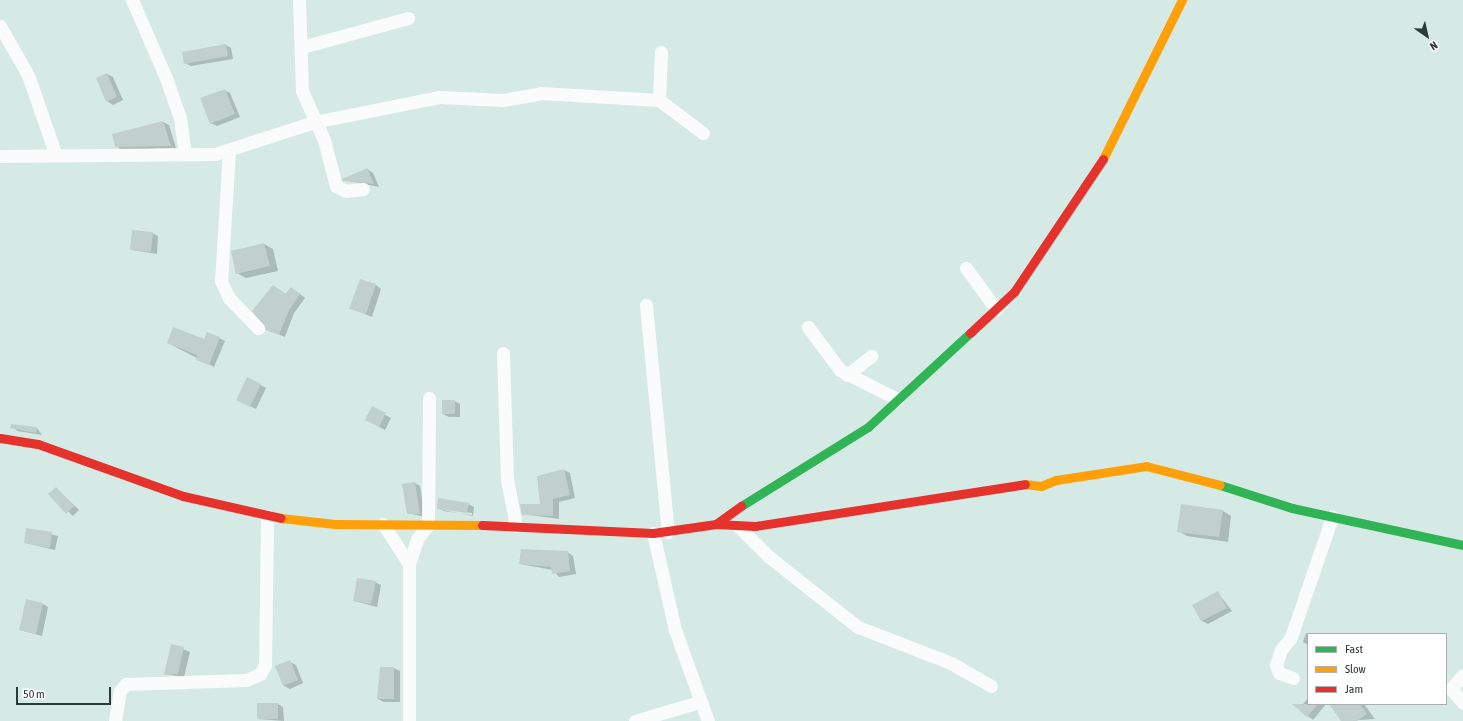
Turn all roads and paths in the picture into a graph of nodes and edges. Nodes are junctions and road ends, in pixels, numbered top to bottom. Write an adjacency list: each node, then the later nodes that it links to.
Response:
1 (132, 0): 13 (street)
2 (299, 0): 6 (street)
3 (1182, 0): 18 (street)
4 (408, 18): 6 (street)
5 (0, 26): 12 (street)
6 (302, 47): 9 (street)
7 (660, 52): 8 (street)
8 (659, 100): 9 (street); 10 (street)
9 (314, 122): 11 (street); 15 (street)
10 (703, 133)
11 (229, 152): 13 (street); 20 (street)
12 (55, 153): 13 (street); 14 (street)
13 (185, 153)
14 (0, 156)
15 (363, 190)
16 (966, 268): 18 (street)
17 (646, 305): 34 (street)
18 (996, 309): 25 (street)
19 (808, 327): 23 (street)
20 (258, 328)
21 (503, 353): 32 (street)
22 (871, 356): 23 (street)
23 (847, 375): 25 (street)
24 (429, 398): 31 (street)
25 (897, 399): 30 (street)
26 (0, 438): 27 (street)
27 (267, 516): 29 (street); 43 (street)
28 (1332, 518): 33 (street); 36 (street); 39 (street)
29 (384, 524): 31 (street); 37 (street)
30 (716, 524): 33 (street); 34 (street)
31 (428, 525): 32 (street); 37 (street)
32 (516, 526): 35 (street)
33 (739, 527): 40 (street)
34 (668, 532): 35 (street)
35 (653, 534): 41 (street)
36 (1463, 544)
37 (409, 564): 44 (street)
38 (1463, 675): 42 (street)
39 (1292, 678)
40 (990, 686)
41 (699, 702): 45 (street); 46 (street)
42 (1463, 703)
43 (114, 721)
44 (409, 721)
45 (636, 721)
46 (708, 721)

